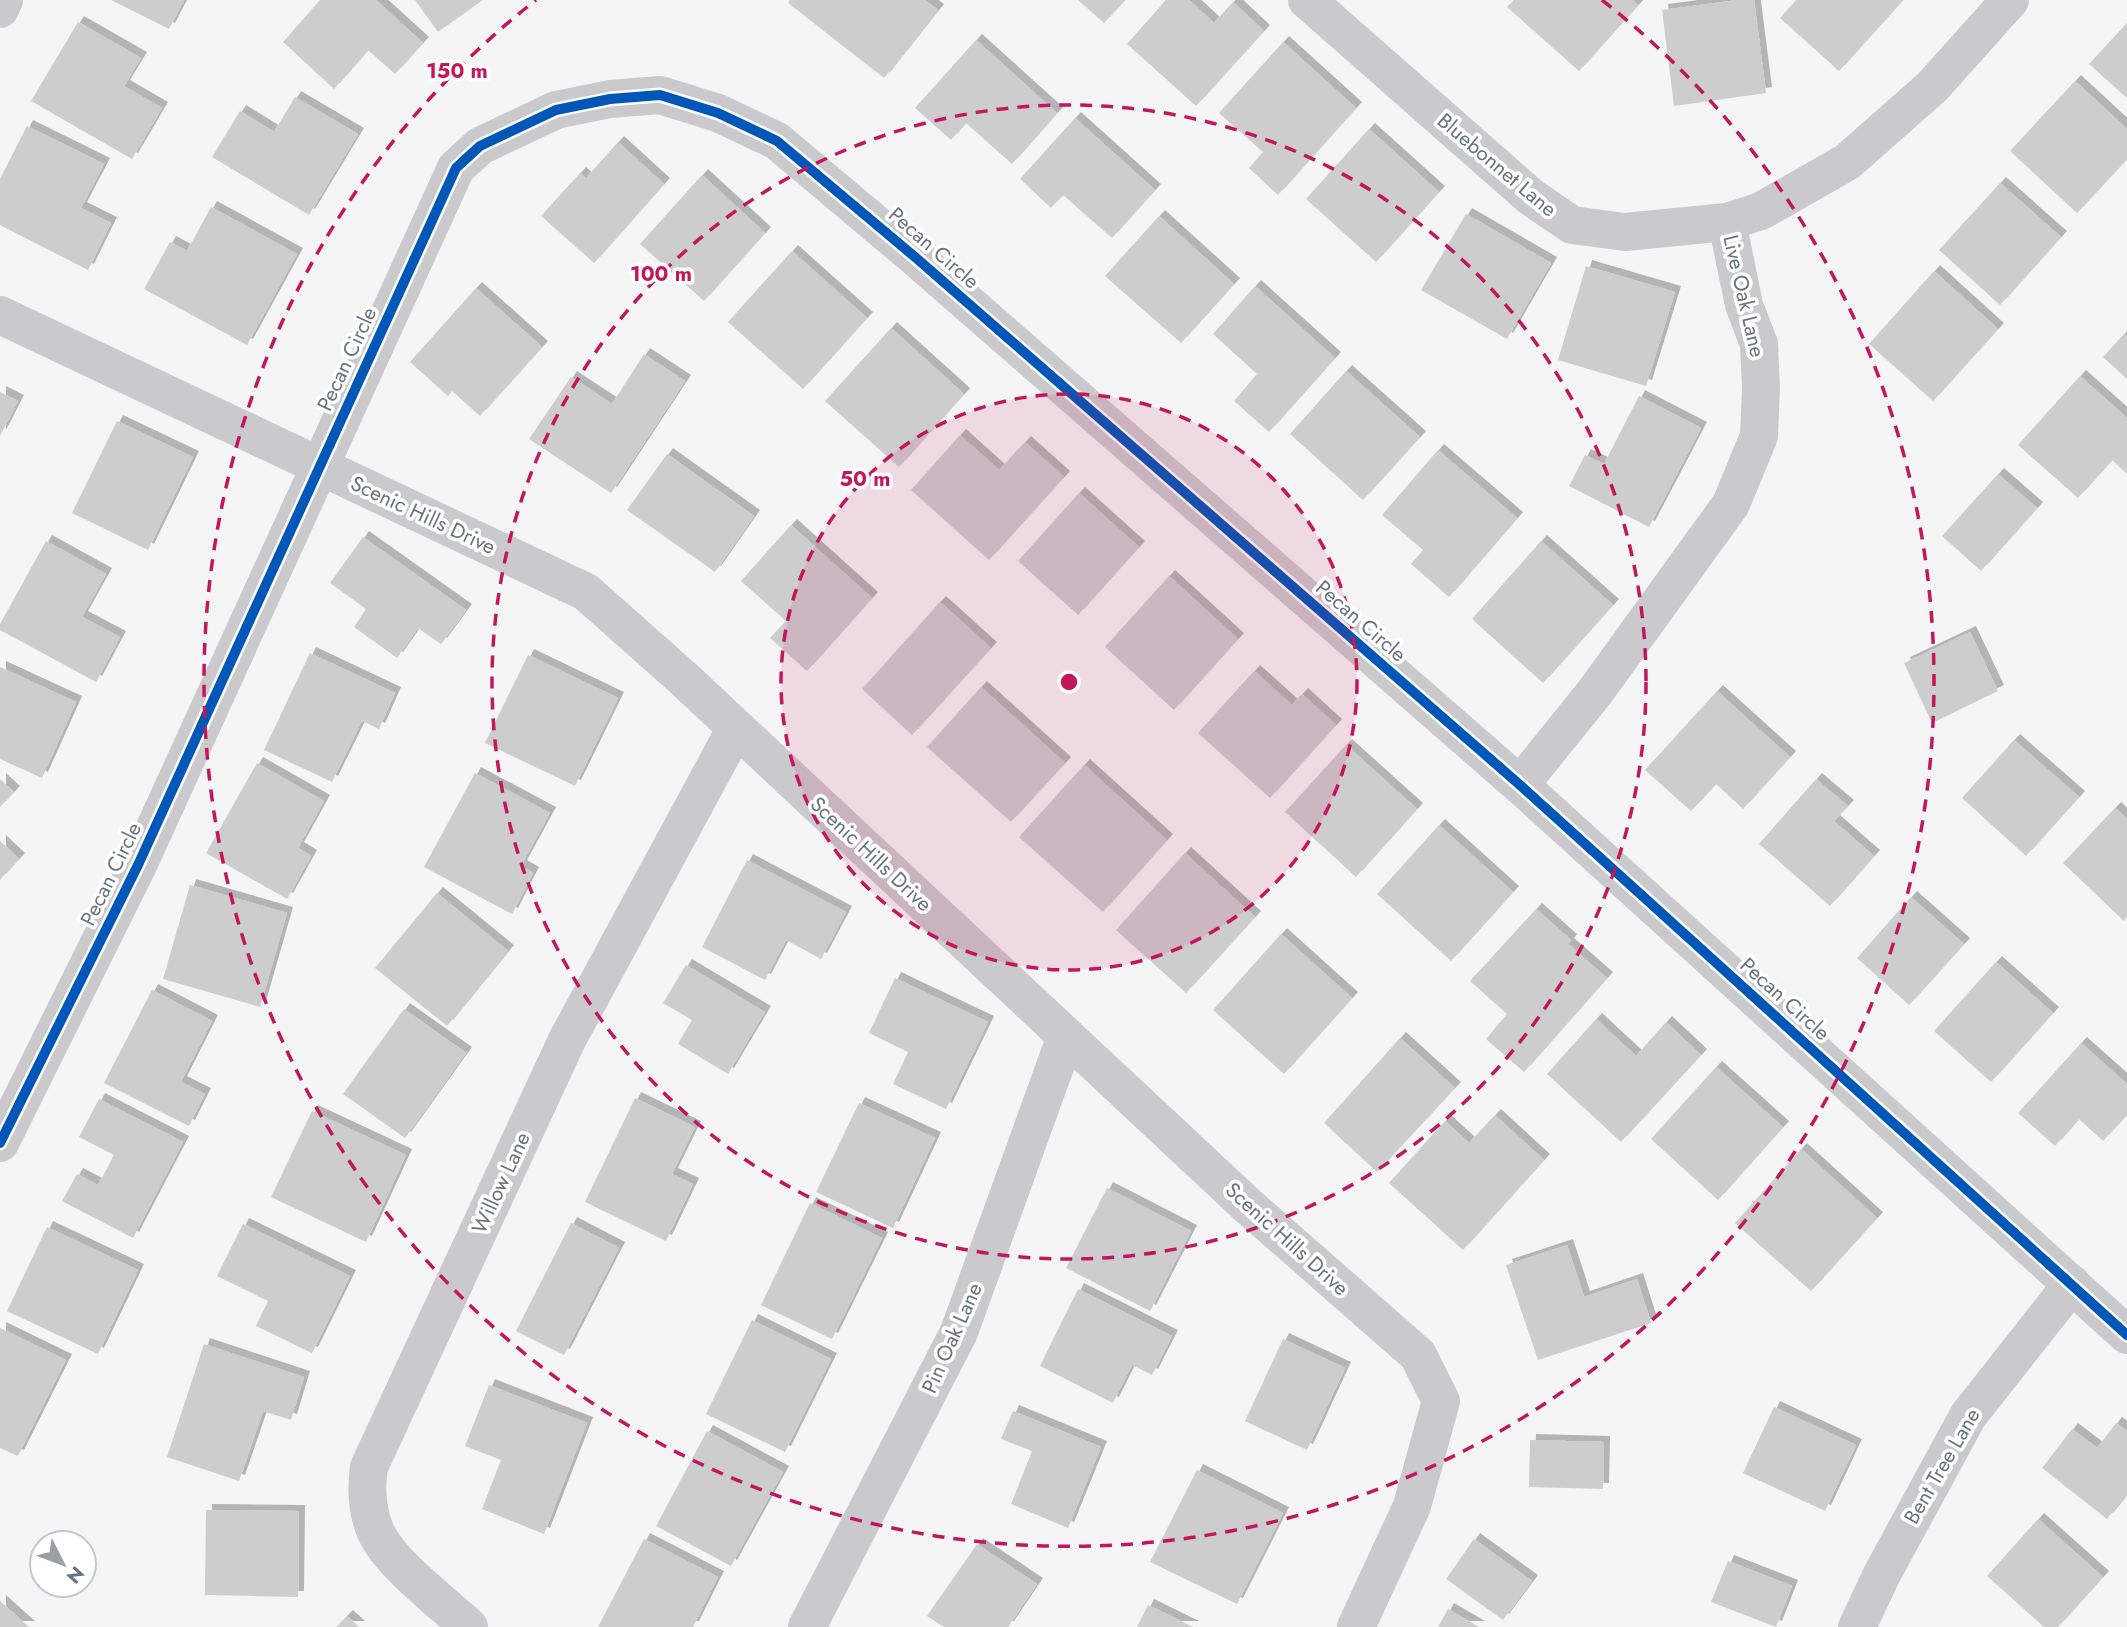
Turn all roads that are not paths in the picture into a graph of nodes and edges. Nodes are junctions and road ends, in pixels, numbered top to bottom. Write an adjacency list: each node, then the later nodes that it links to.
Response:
1 (4, 0): 4 (street)
2 (1307, 0): 5 (street, Bluebonnet Lane)
3 (2010, 0): 5 (street, Live Oak Lane)
4 (0, 9)
5 (1727, 222): 9 (street, Live Oak Lane)
6 (0, 315): 7 (street, Scenic Hills Drive)
7 (318, 466): 8 (street, Scenic Hills Drive); 9 (street, Pecan Circle); 11 (street, Pecan Circle)
8 (736, 728): 10 (street, Scenic Hills Drive); 14 (street, Willow Lane)
9 (1520, 785): 12 (street, Pecan Circle)
10 (1066, 1036): 15 (street, Pin Oak Lane); 16 (street, Scenic Hills Drive)
11 (0, 1143)
12 (2072, 1284): 13 (street, Pecan Circle); 17 (street, Bent Tree Lane)
13 (2127, 1335)
14 (468, 1627)
15 (807, 1627)
16 (1356, 1627)
17 (1857, 1627)

